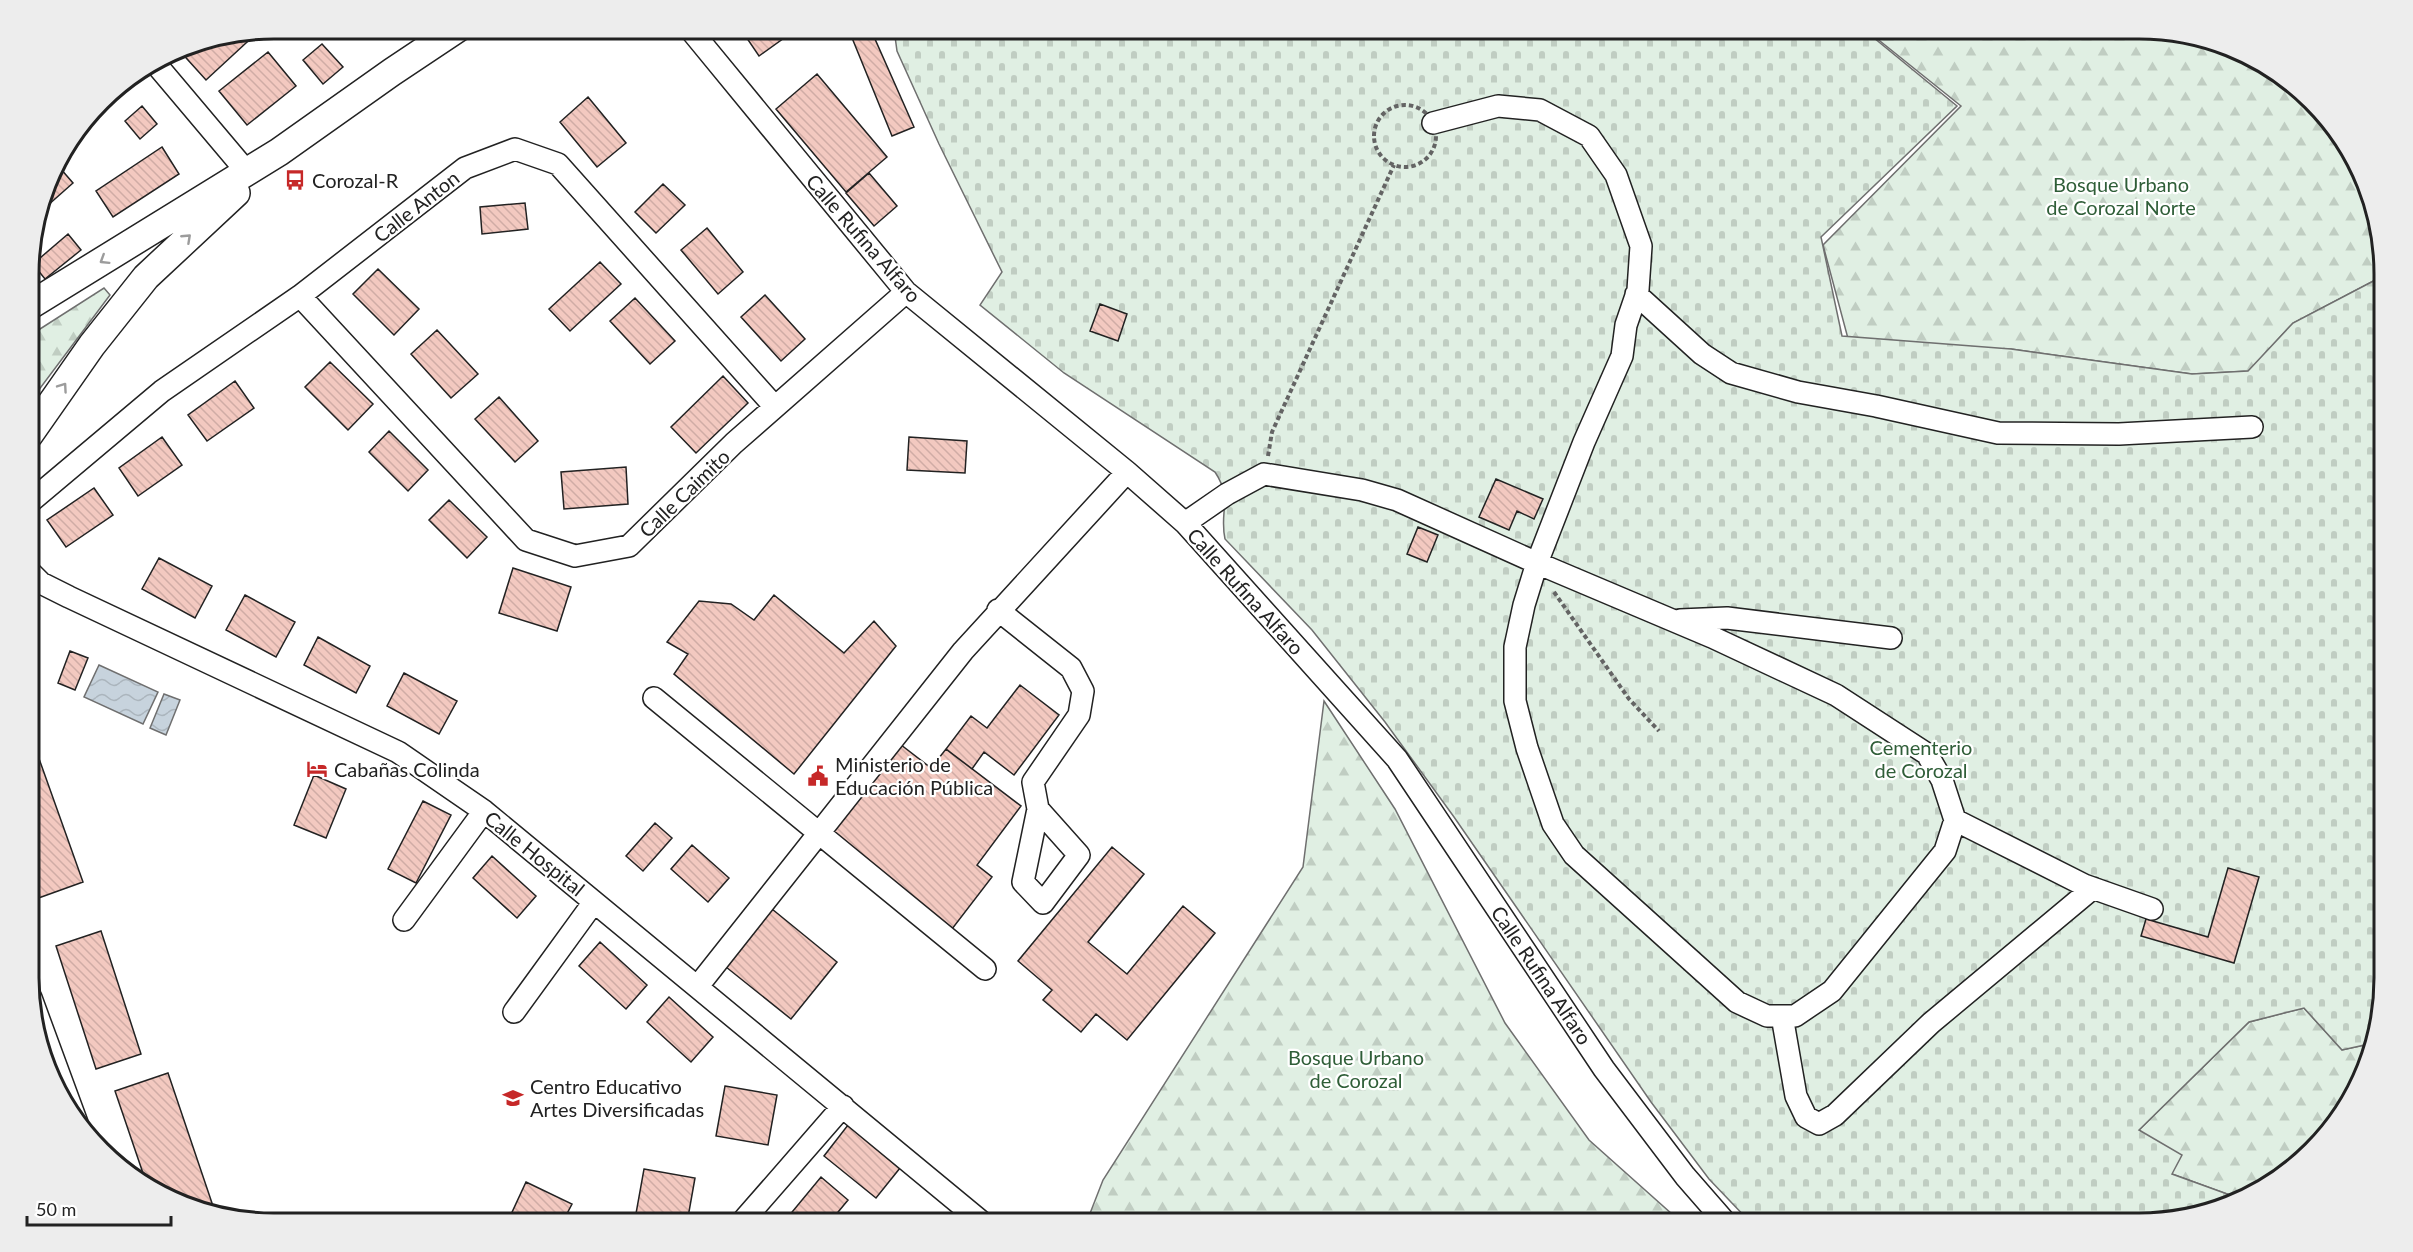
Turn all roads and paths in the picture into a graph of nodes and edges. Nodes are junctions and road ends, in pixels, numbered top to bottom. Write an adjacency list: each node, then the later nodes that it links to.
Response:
1 (442, 39): 5 (main road)
2 (698, 39): 8 (street, Calle Rufina Alfaro)
3 (160, 68): 7 (street)
4 (1433, 123): 6 (path); 6 (path); 9 (street)
5 (279, 152): 7 (main road); 13 (main road, one-way to 5)
6 (1394, 165): 16 (path)
7 (248, 171): 11 (main road, one-way to 11)
8 (906, 292): 12 (street, Calle Caimito); 15 (street, Calle Rufina Alfaro)
9 (1636, 294): 14 (street); 19 (street)
10 (300, 296): 12 (street, Calle Anton); 12 (street, Calle Caimito); 17 (street, Calle Anton)
11 (39, 300)
12 (776, 407)
13 (39, 421)
14 (2252, 427)
15 (1127, 472): 18 (street, Calle Rufina Alfaro); 21 (street)
16 (1264, 474): 18 (street); 19 (street)
17 (39, 494)
18 (1185, 523): 43 (street, Calle Rufina Alfaro)
19 (1535, 569): 22 (street); 25 (path); 37 (street)
20 (39, 581): 27 (street, Calle Hospital)
21 (998, 610): 26 (street); 29 (street)
22 (1673, 620): 23 (street); 28 (street)
23 (1891, 638)
24 (654, 698): 29 (street)
25 (1659, 731)
26 (1038, 808)
27 (484, 812): 31 (street, Calle Hospital); 33 (street)
28 (1955, 820): 30 (street); 37 (street)
29 (820, 834): 34 (street); 35 (street)
30 (2093, 888): 32 (street); 37 (street)
31 (594, 902): 35 (street, Calle Hospital); 36 (street)
32 (2152, 909)
33 (404, 920)
34 (985, 969)
35 (698, 986): 40 (street, Calle Hospital)
36 (514, 1012)
37 (1782, 1016)
38 (49, 1048): 39 (street)
39 (55, 1064)
40 (843, 1106): 41 (street); 42 (street, Calle Hospital)
41 (750, 1213)
42 (971, 1213)
43 (1717, 1213)

